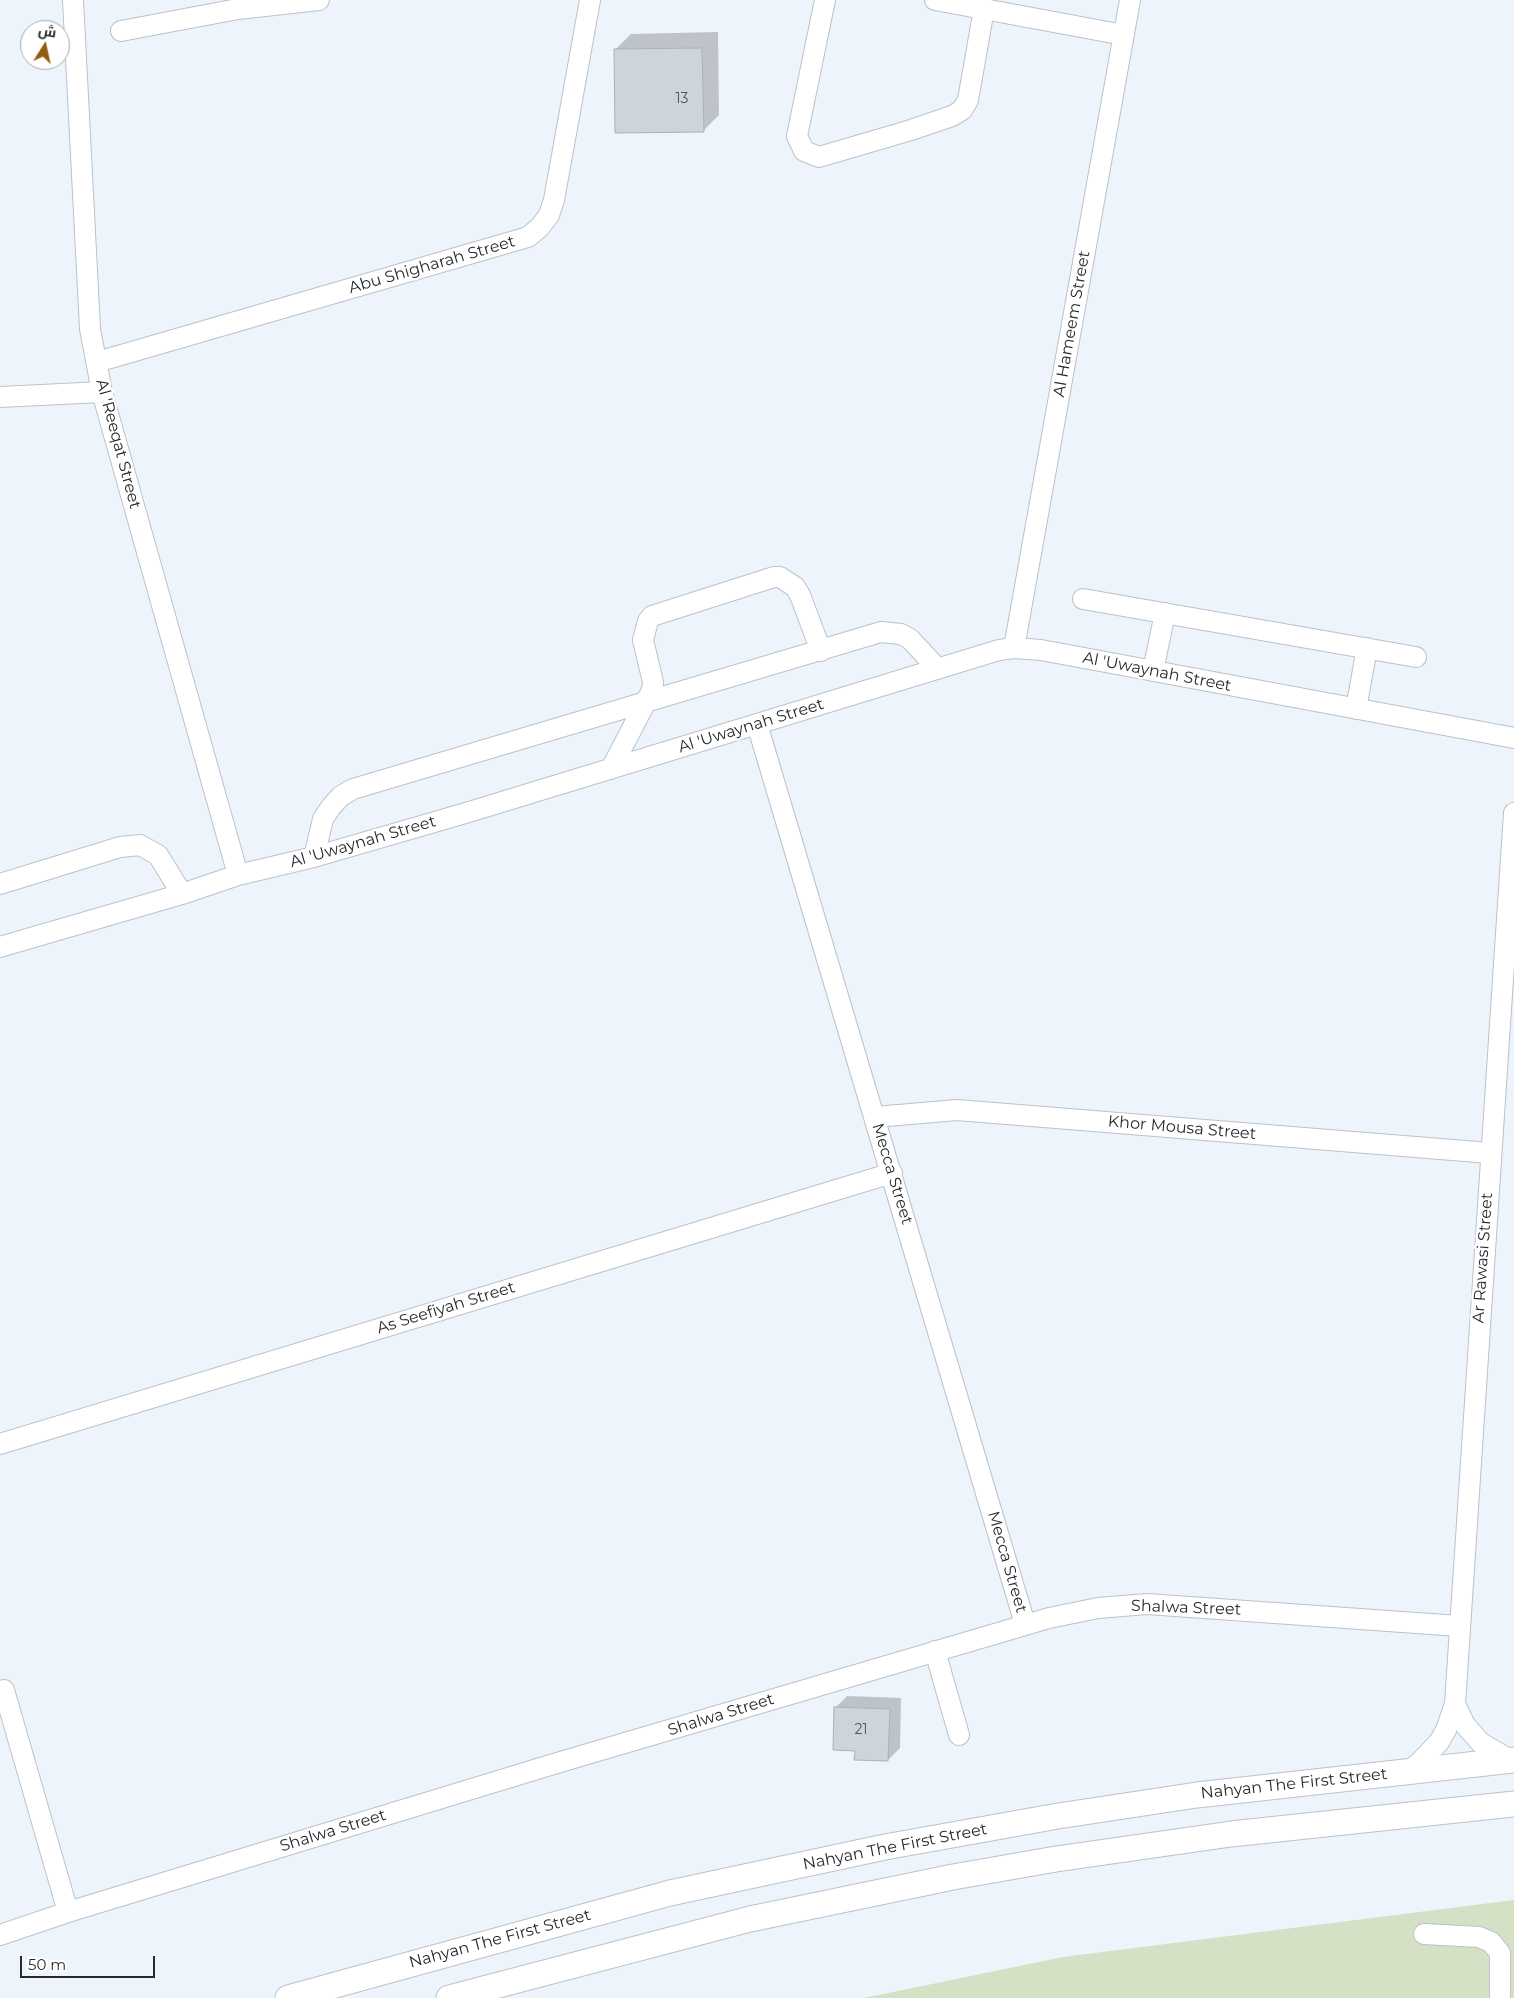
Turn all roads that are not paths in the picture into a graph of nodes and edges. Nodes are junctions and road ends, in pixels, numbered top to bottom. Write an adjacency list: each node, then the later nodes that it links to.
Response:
1 (73, 0): 10 (street, Al 'Reeqat Street)
2 (319, 0): 8 (street)
3 (590, 0): 10 (street, Abu Shigharah Street)
4 (826, 0): 7 (street)
5 (935, 0): 7 (street)
6 (1130, 0): 9 (street, Al Hameem Street)
7 (984, 9): 9 (street)
8 (121, 31)
9 (1124, 35): 15 (street, Al Hameem Street)
10 (97, 362): 11 (street, Al 'Reeqat Street)
11 (102, 392): 12 (street); 28 (street, Al 'Reeqat Street)
12 (0, 397)
13 (1083, 598): 14 (street)
14 (1165, 613): 16 (street); 20 (street)
15 (1014, 648): 19 (street, Al 'Uwaynah Street); 20 (street, Al 'Uwaynah Street)
16 (1367, 648): 18 (street); 22 (street)
17 (821, 651): 19 (street); 21 (street); 21 (street)
18 (1416, 657)
19 (938, 669): 23 (street, Al 'Uwaynah Street)
20 (1154, 671): 22 (street, Al 'Uwaynah Street)
21 (647, 703): 25 (street); 27 (street)
22 (1356, 709): 24 (street, Al 'Uwaynah Street)
23 (757, 724): 25 (street, Al 'Uwaynah Street); 32 (street, Mecca Street)
24 (1514, 738)
25 (611, 769): 27 (street, Al 'Uwaynah Street)
26 (1514, 813): 33 (street, Ar Rawasi Street)
27 (314, 857): 28 (street, Al 'Uwaynah Street)
28 (238, 875): 30 (street, Al 'Uwaynah Street)
29 (0, 884): 30 (street)
30 (182, 894): 31 (street, Al 'Uwaynah Street)
31 (0, 947)
32 (875, 1117): 33 (street, Khor Mousa Street); 34 (street, Mecca Street)
33 (1490, 1153): 37 (street, Ar Rawasi Street)
34 (892, 1173): 35 (street, As Seefiyah Street); 36 (street, Mecca Street)
35 (0, 1444)
36 (1025, 1624): 37 (street, Shalwa Street); 38 (street, Shalwa Street)
37 (1459, 1626): 40 (street, Ar Rawasi Street)
38 (935, 1651): 41 (street); 45 (street, Shalwa Street)
39 (4, 1690): 45 (street)
40 (1455, 1704): 42 (street, Ar Rawasi Street); 43 (street, Ar Rawasi Street)
41 (959, 1735)
42 (1513, 1761): 43 (main road, Nahyan The First Street)
43 (1407, 1772): 48 (main road, Nahyan The First Street)
44 (1514, 1804): 49 (main road)
45 (68, 1912): 47 (street, Shalwa Street)
46 (1424, 1934): 50 (street)
47 (0, 1935)
48 (288, 1998)
49 (449, 1998)
50 (1500, 1998)

